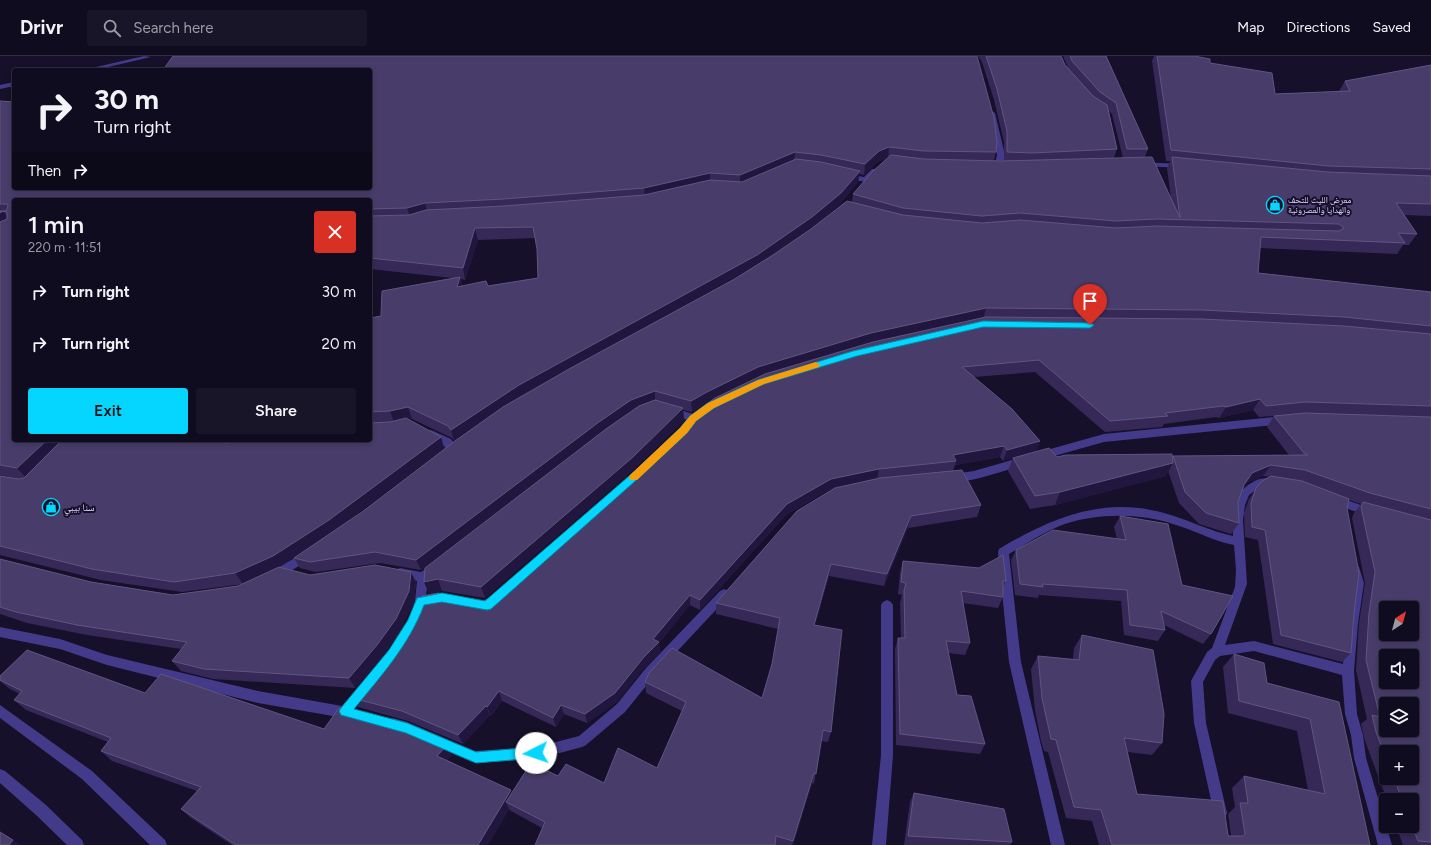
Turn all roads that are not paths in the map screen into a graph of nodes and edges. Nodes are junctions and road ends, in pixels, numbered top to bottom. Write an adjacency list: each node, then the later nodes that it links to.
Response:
1 (148, 57): 2 (street)
2 (96, 68)
3 (12, 84): 4 (street)
4 (0, 87)
5 (989, 105): 9 (street)
6 (1134, 164): 8 (street)
7 (881, 165): 10 (street)
8 (1188, 166)
9 (998, 168)
10 (837, 174)
11 (663, 409): 12 (street)
12 (693, 419)
13 (1297, 419): 16 (street)
14 (424, 430): 15 (street)
15 (453, 450)
16 (944, 478)
17 (1282, 483): 22 (street)
18 (1322, 495): 19 (street)
19 (1349, 506): 20 (street); 21 (street)
20 (1379, 515)
21 (1345, 518)
22 (1238, 542): 35 (street); 47 (street)
23 (314, 551): 27 (street)
24 (1353, 557): 36 (street)
25 (440, 564): 29 (street)
26 (387, 570): 29 (street)
27 (284, 571): 28 (street); 30 (street)
28 (296, 574)
29 (422, 577): 32 (street)
30 (265, 581)
31 (730, 587): 41 (street)
32 (435, 599)
33 (887, 605): 46 (street)
34 (0, 632): 39 (street)
35 (1217, 651): 36 (street); 43 (street)
36 (1348, 671): 48 (street)
37 (369, 682): 39 (street)
38 (0, 711): 45 (street)
39 (345, 711): 40 (street)
40 (359, 715)
41 (380, 721)
42 (0, 774): 44 (street)
43 (1221, 824)
44 (77, 845)
45 (160, 845)
46 (879, 845)
47 (1058, 845)
48 (1385, 845)

